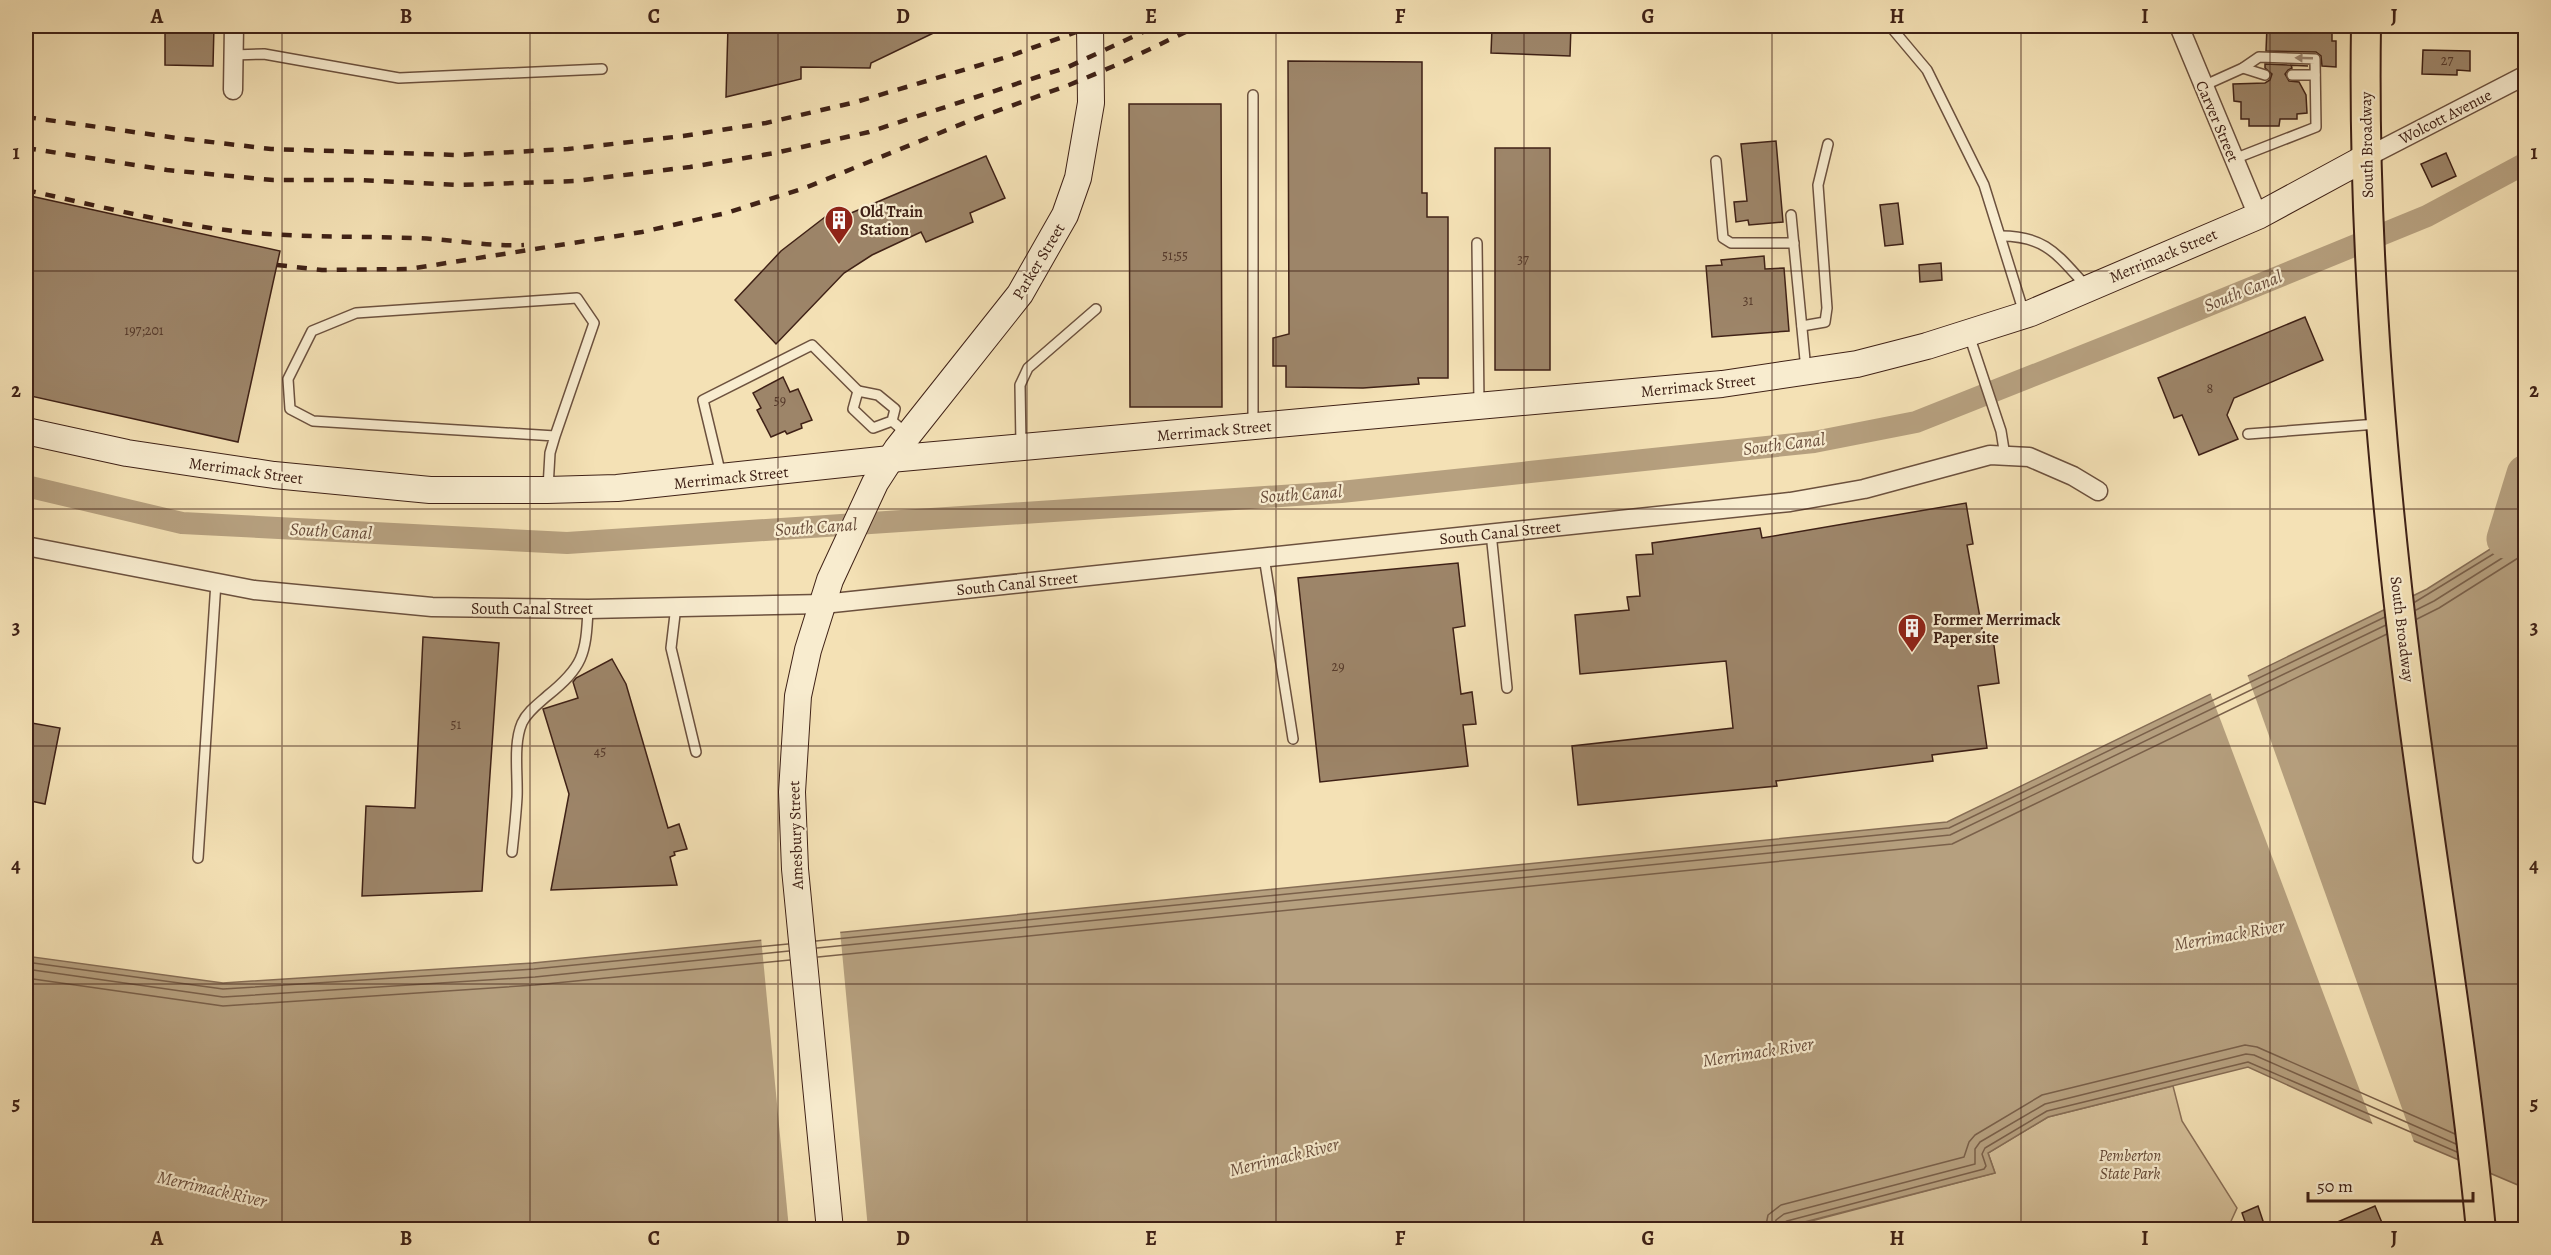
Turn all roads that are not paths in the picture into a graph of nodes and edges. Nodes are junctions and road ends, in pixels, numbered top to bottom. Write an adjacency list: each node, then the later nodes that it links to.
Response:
1 (234, 26): 6 (street)
2 (1090, 26): 35 (main road, Parker Street)
3 (1890, 26): 22 (lane)
4 (2179, 26): 13 (street, Carver Street)
5 (2366, 26): 17 (main road, South Broadway)
6 (233, 55): 8 (lane); 14 (street)
7 (2243, 68): 9 (lane); 11 (lane, one-way to 7); 13 (lane)
8 (602, 69)
9 (2265, 75)
10 (2292, 75): 11 (lane)
11 (2315, 75): 18 (lane)
12 (2526, 75): 17 (street, Wolcott Avenue)
13 (2203, 86): 18 (street, Carver Street)
14 (233, 90)
15 (1253, 95): 34 (lane)
16 (1828, 144): 28 (lane)
17 (2365, 158): 21 (main road, Merrimack Street); 33 (main road, South Broadway)
18 (2234, 159): 21 (street, Carver Street)
19 (1716, 161): 24 (lane)
20 (1791, 215): 24 (lane)
21 (2258, 216): 25 (main road, Merrimack Street)
22 (2001, 236): 25 (lane); 27 (lane)
23 (1477, 243): 32 (lane)
24 (1794, 243): 28 (lane)
25 (2087, 287): 27 (main road, Merrimack Street)
26 (1095, 309): 39 (lane)
27 (2024, 315): 29 (main road, Merrimack Street)
28 (1802, 326): 30 (lane)
29 (1968, 333): 30 (main road, Merrimack Street); 40 (lane)
30 (1806, 372): 32 (main road, Merrimack Street)
31 (858, 391): 35 (lane); 35 (lane); 42 (lane)
32 (1479, 405): 34 (main road, Merrimack Street)
33 (2382, 424): 37 (lane); 57 (main road, South Broadway)
34 (1253, 426): 39 (main road, Merrimack Street)
35 (900, 428): 41 (main road, Parker Street)
36 (26, 432): 43 (main road, Merrimack Street)
37 (2248, 434)
38 (555, 436): 38 (lane); 43 (lane)
39 (1021, 447): 41 (main road, Merrimack Street)
40 (2005, 456): 44 (street, South Canal Street); 45 (street, South Canal Street)
41 (890, 459): 42 (main road, Merrimack Street); 49 (main road, Amesbury Street)
42 (721, 478): 43 (main road, Merrimack Street)
43 (547, 490)
44 (2098, 491)
45 (1491, 533): 47 (street, South Canal Street); 52 (lane)
46 (26, 546): 48 (street, South Canal Street)
47 (1264, 557): 49 (street, South Canal Street); 53 (lane)
48 (216, 582): 51 (street, South Canal Street); 56 (lane)
49 (826, 592): 50 (street, South Canal Street); 58 (main road, Amesbury Street)
50 (676, 606): 51 (street, South Canal Street); 54 (lane)
51 (588, 609): 55 (lane)
52 (1507, 688)
53 (1293, 739)
54 (696, 752)
55 (512, 852)
56 (198, 858)
57 (2480, 1220)
58 (830, 1230)

